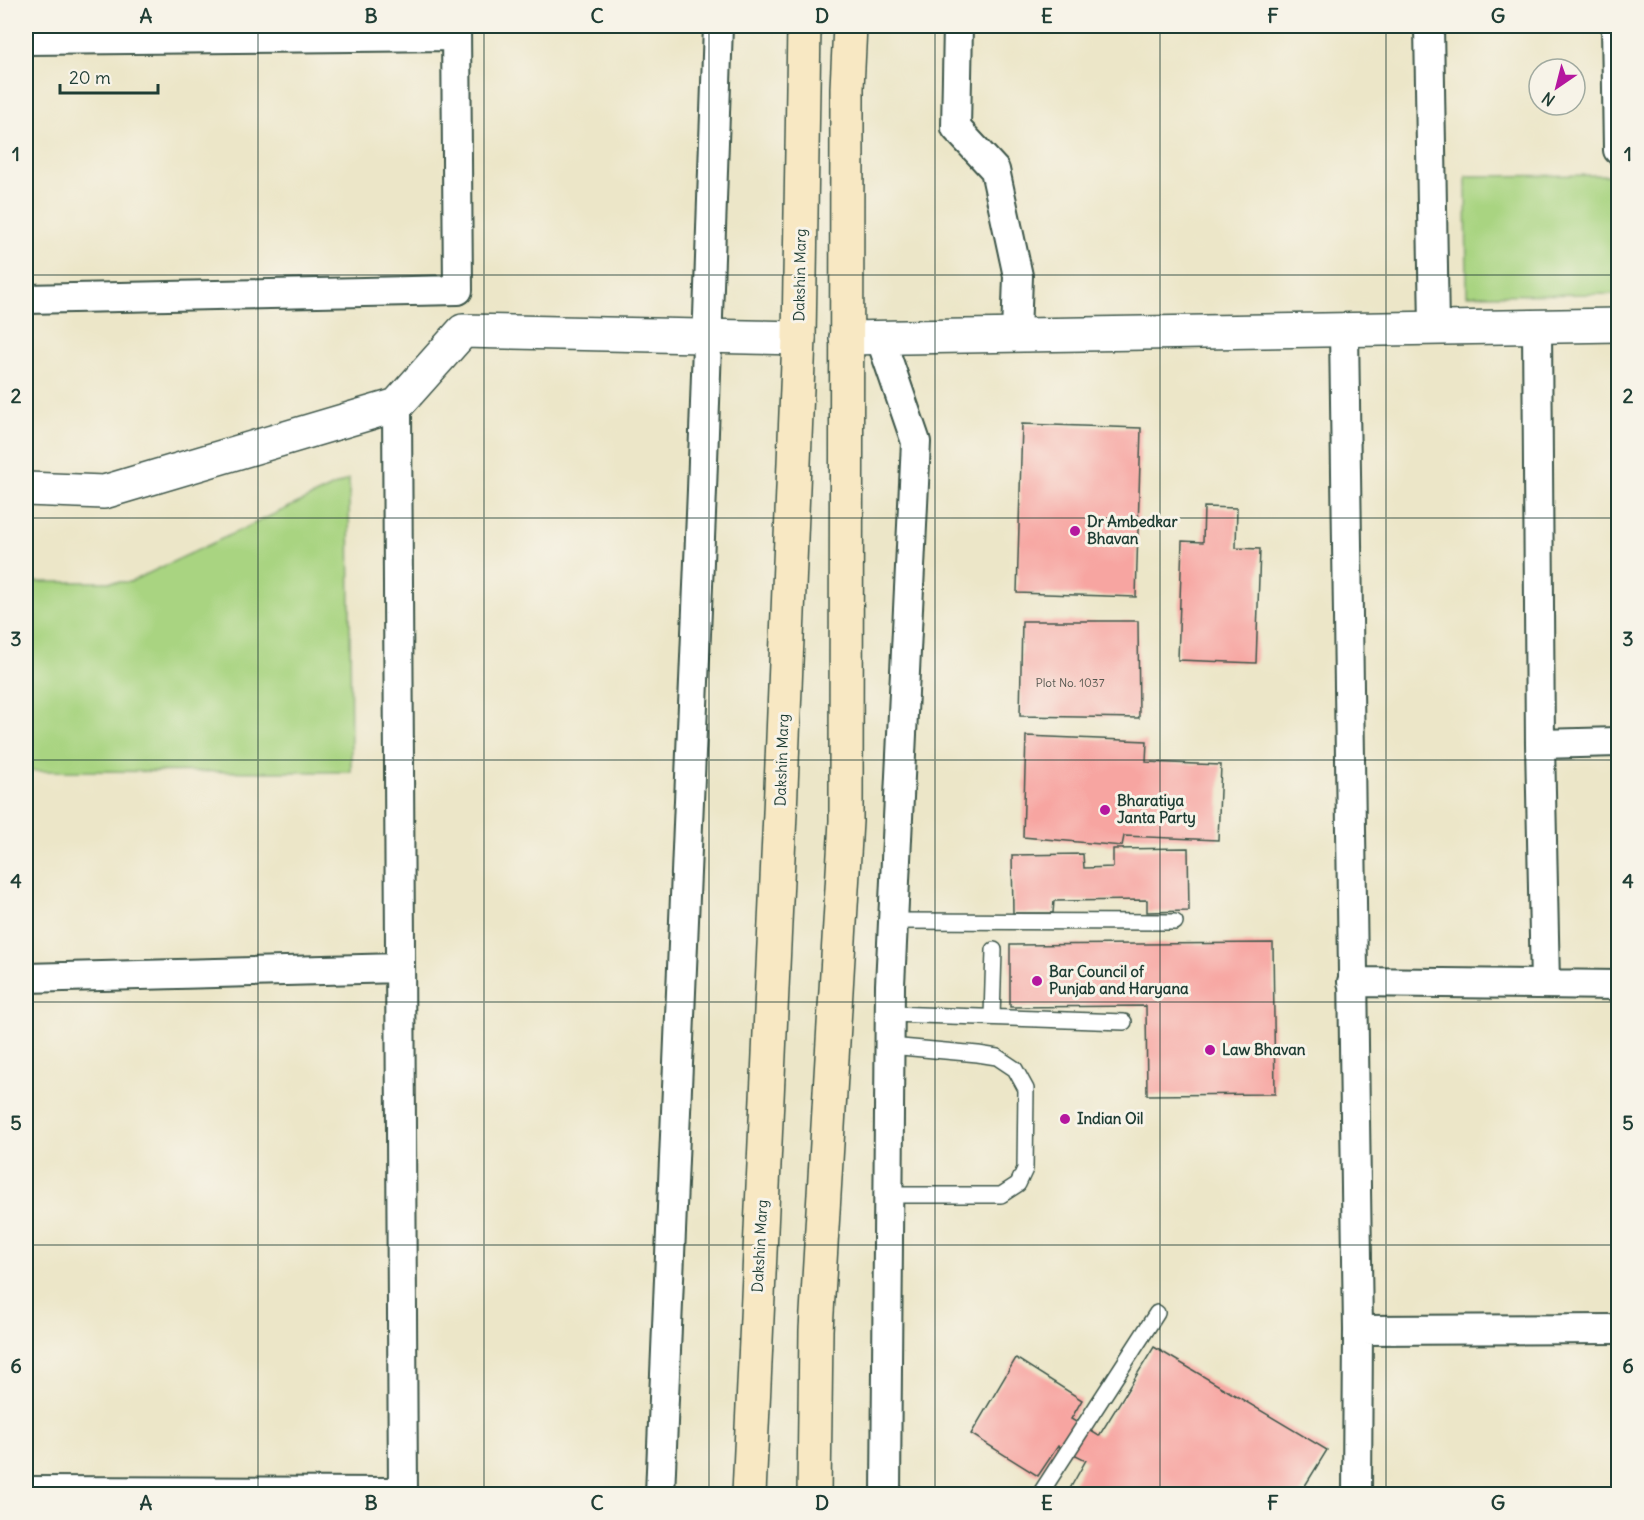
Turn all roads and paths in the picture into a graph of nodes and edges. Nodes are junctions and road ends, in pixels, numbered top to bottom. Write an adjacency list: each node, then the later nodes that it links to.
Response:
1 (718, 26): 19 (street)
2 (804, 26): 21 (main road, Dakshin Marg)
3 (850, 26): 22 (main road)
4 (958, 26): 18 (street)
5 (1429, 26): 15 (street)
6 (1616, 26): 10 (street)
7 (456, 31): 8 (street); 11 (street)
8 (183, 32): 9 (street)
9 (26, 40)
10 (1618, 150)
11 (458, 290): 12 (street); 17 (street)
12 (26, 299)
13 (1618, 325): 14 (street)
14 (1537, 326): 15 (street); 26 (street)
15 (1434, 328): 16 (street)
16 (1344, 330): 18 (street); 32 (street)
17 (463, 332): 19 (street); 23 (street)
18 (1016, 335): 20 (street)
19 (707, 336): 21 (street); 45 (street)
20 (880, 337): 22 (street); 27 (street)
21 (799, 338): 46 (main road, Dakshin Marg)
22 (846, 338): 47 (main road)
23 (397, 405): 24 (street); 30 (street)
24 (26, 489)
25 (1618, 742): 26 (street)
26 (1540, 744): 33 (street)
27 (893, 921): 28 (lane); 35 (street)
28 (1175, 922)
29 (994, 950): 36 (lane)
30 (400, 968): 31 (street); 44 (street)
31 (26, 978)
32 (1352, 982): 33 (street); 42 (street)
33 (1545, 984): 34 (street)
34 (1618, 985)
35 (890, 1014): 36 (lane); 38 (street)
36 (992, 1017): 37 (lane)
37 (1124, 1022)
38 (890, 1046): 39 (street); 39 (lane)
39 (888, 1195): 48 (street)
40 (1157, 1313): 49 (lane)
41 (1618, 1329): 42 (street)
42 (1358, 1330): 50 (street)
43 (26, 1491): 44 (street)
44 (403, 1493)
45 (660, 1494)
46 (749, 1494)
47 (814, 1494)
48 (886, 1494)
49 (1040, 1494)
50 (1357, 1494)

